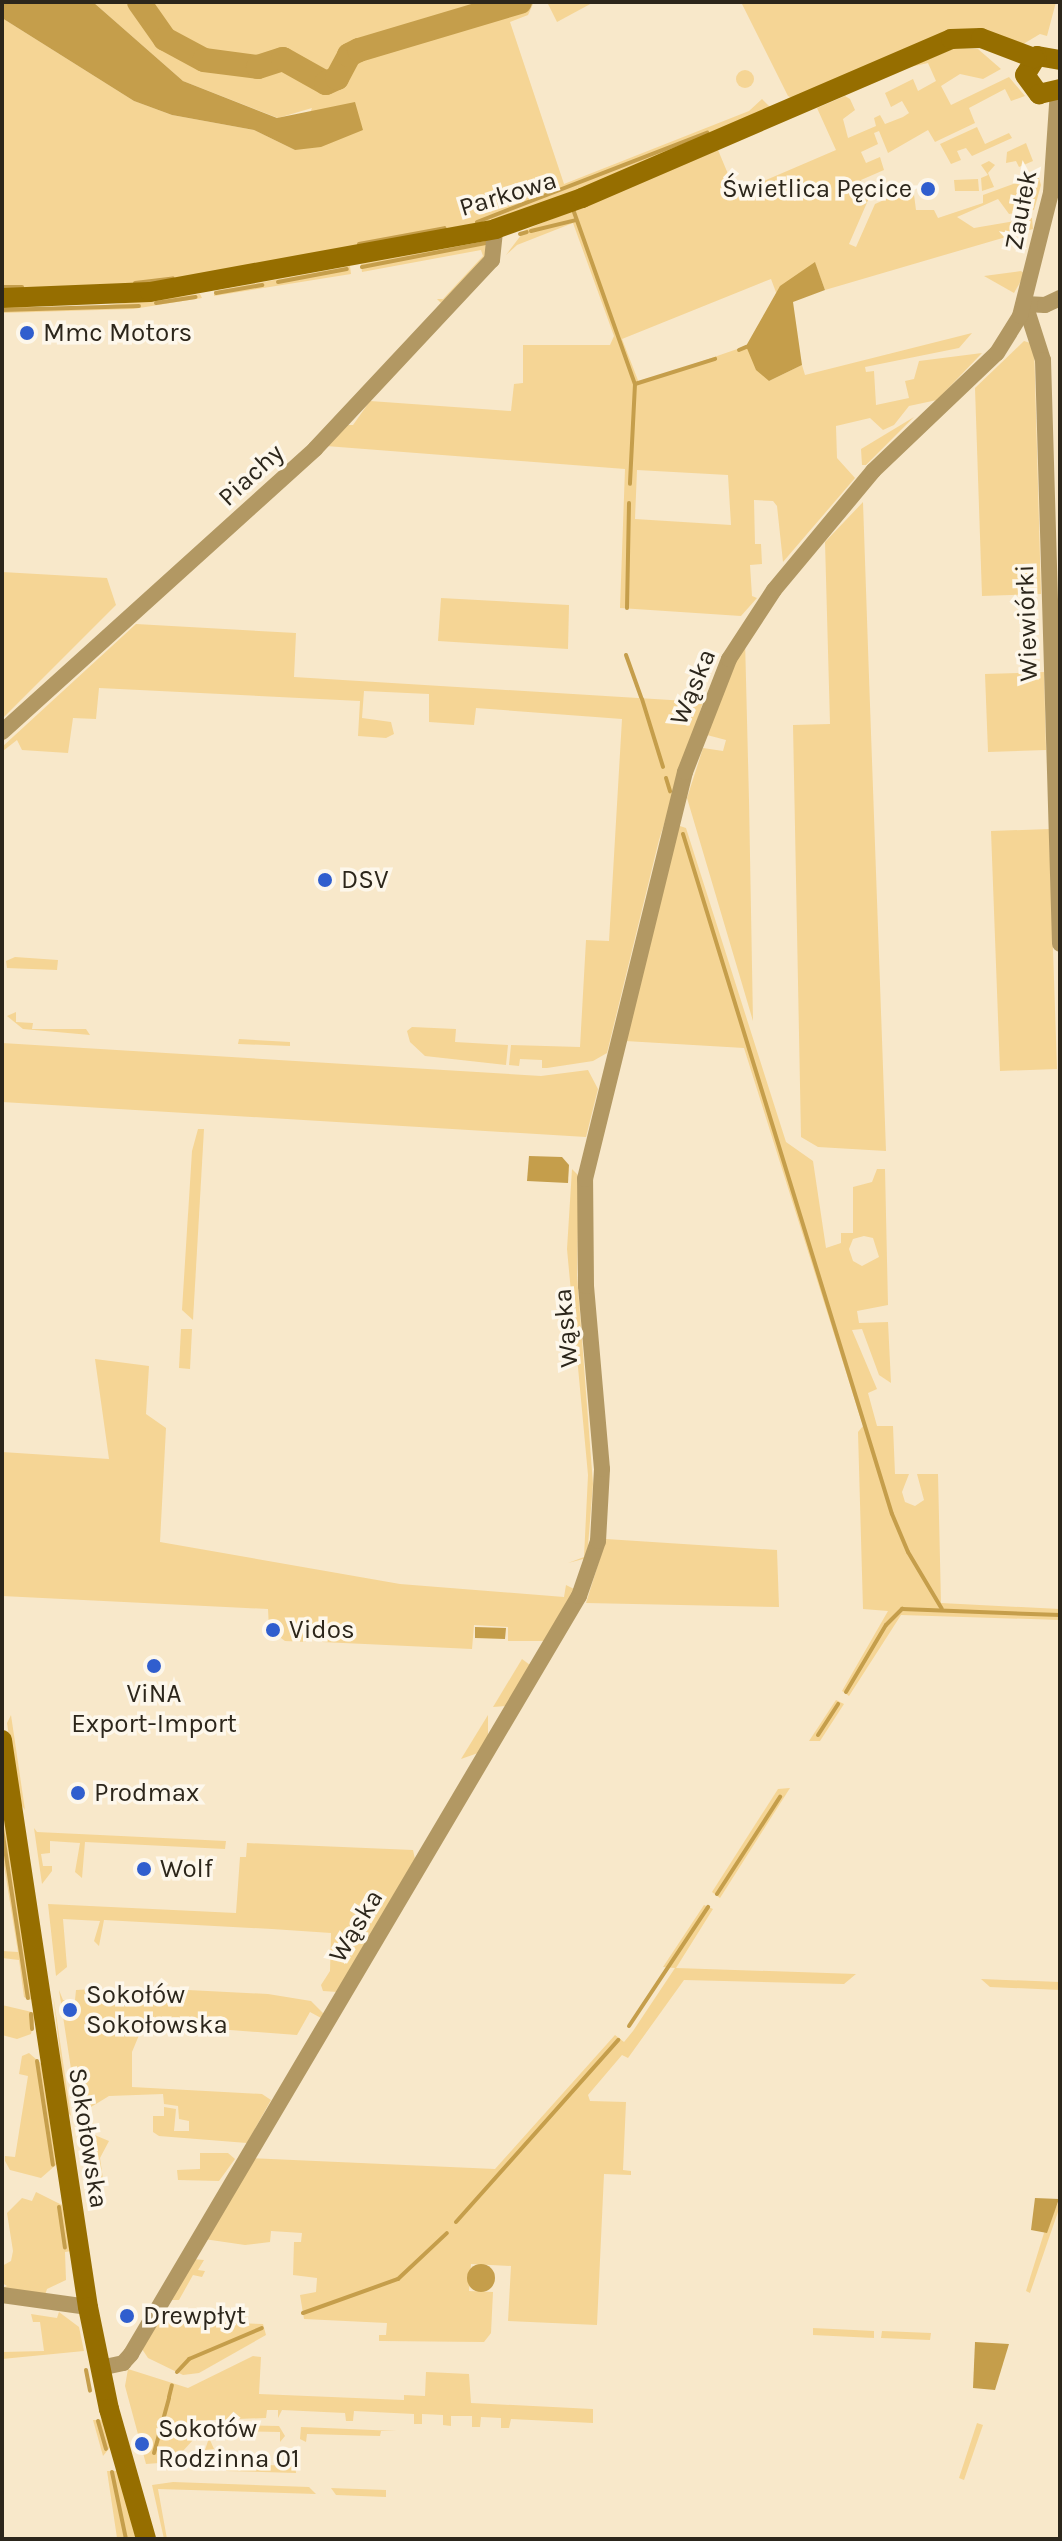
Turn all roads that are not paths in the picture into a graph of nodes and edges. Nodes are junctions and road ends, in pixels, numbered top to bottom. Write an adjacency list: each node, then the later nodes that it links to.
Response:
1 (1060, 60): 2 (street, Parkowa)
2 (1030, 65): 3 (street); 4 (street, Parkowa)
3 (1053, 91): 7 (street, Zaułek)
4 (495, 229): 5 (street, Parkowa); 8 (street, Piachy)
5 (2, 298)
6 (1060, 298): 7 (street)
7 (1025, 304): 9 (street, Wiewiórki); 13 (street, Wąska)
8 (2, 732)
9 (1060, 944)
10 (2, 1740): 12 (street, Sokołowska)
11 (2, 2295): 12 (street)
12 (88, 2307): 13 (street, Sokołowska)
13 (100, 2368): 14 (street, Sokołowska)
14 (146, 2539)

